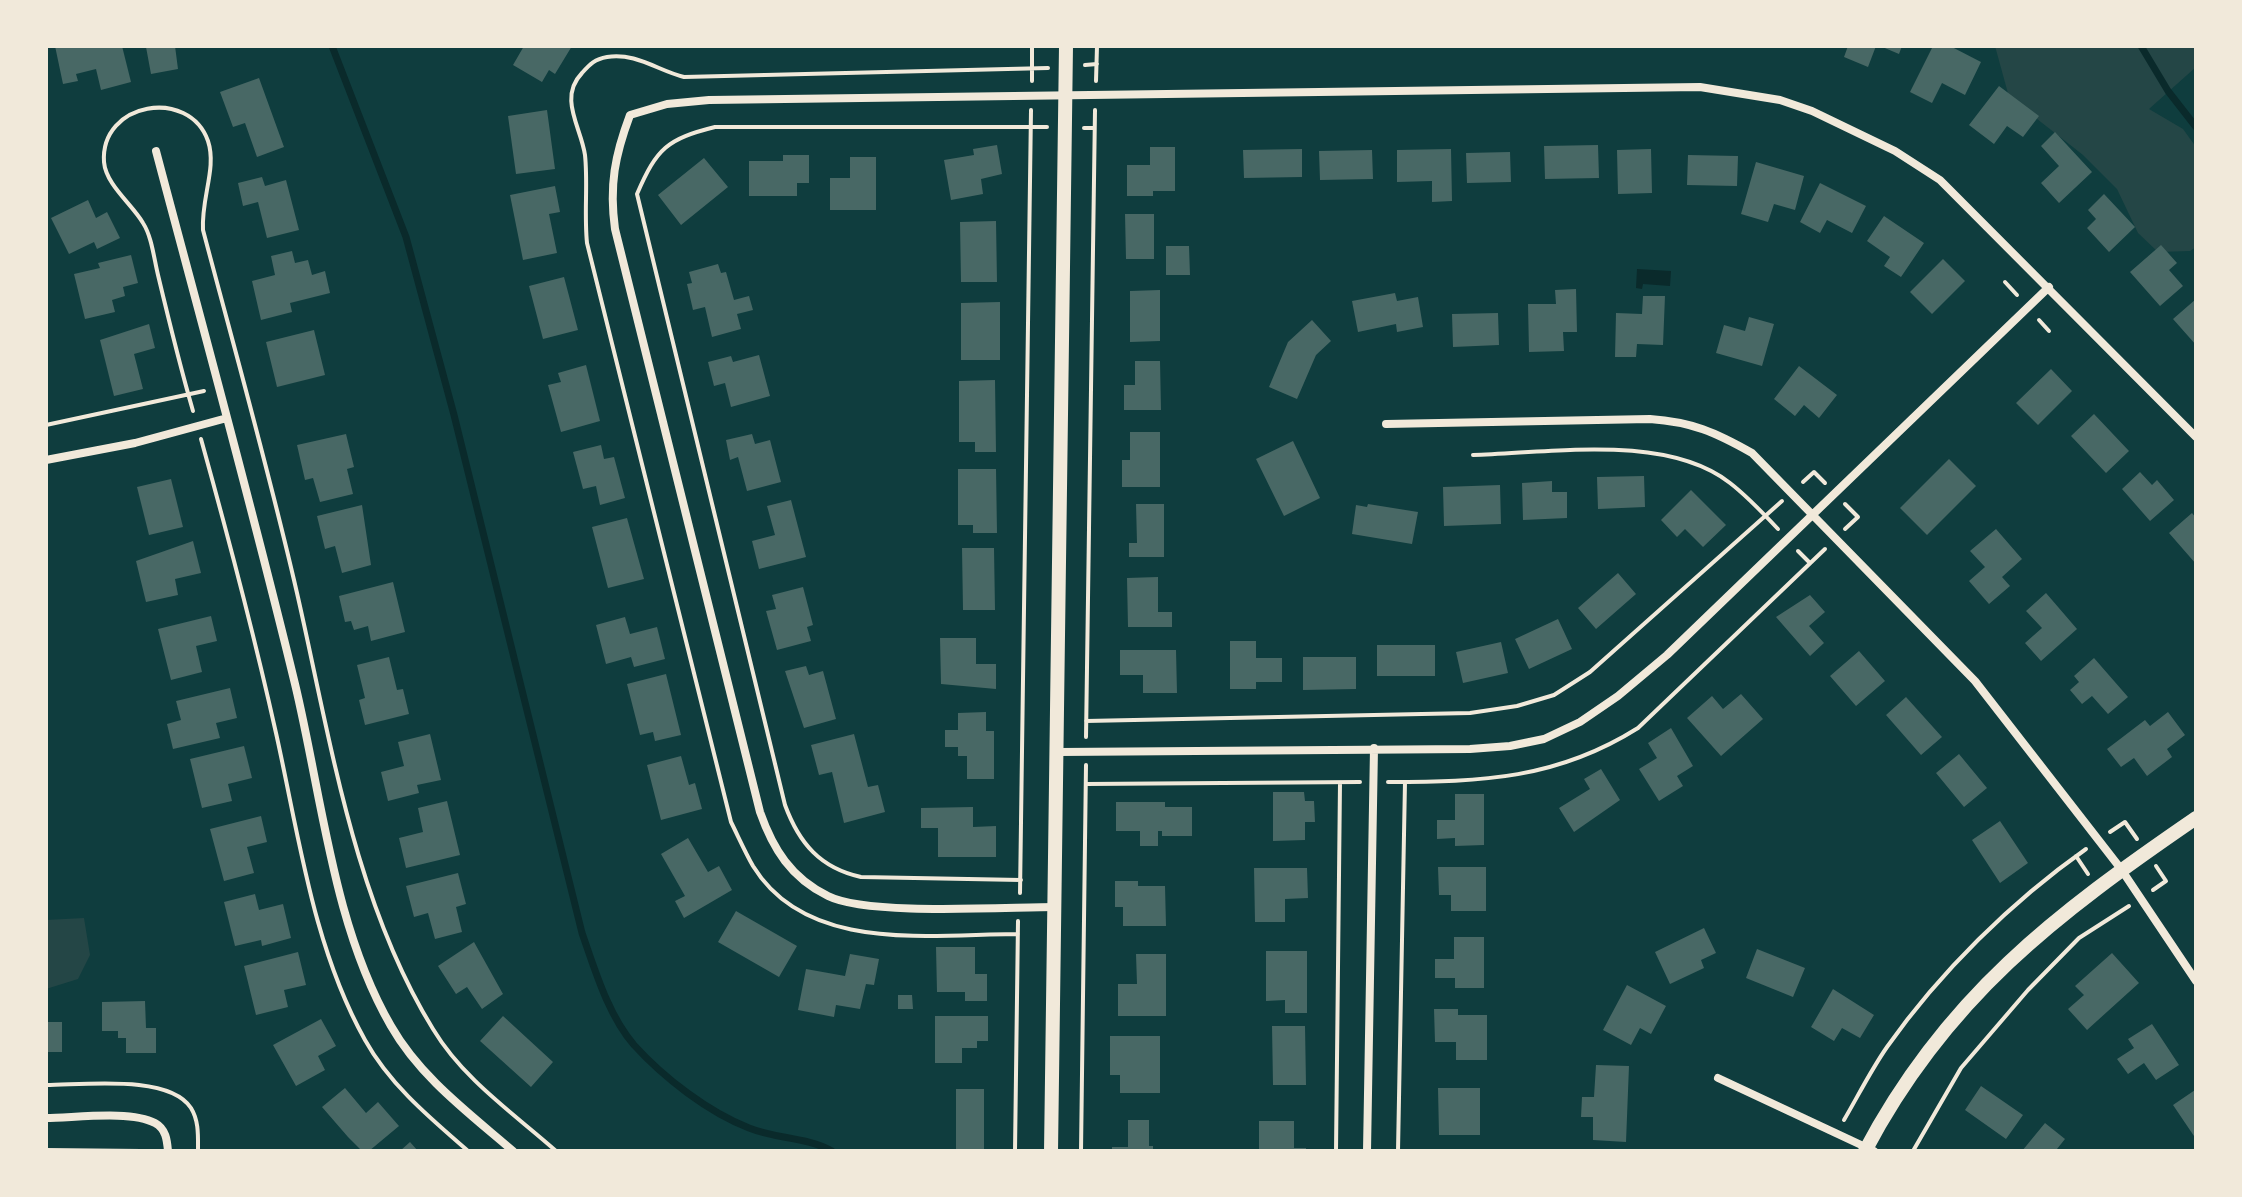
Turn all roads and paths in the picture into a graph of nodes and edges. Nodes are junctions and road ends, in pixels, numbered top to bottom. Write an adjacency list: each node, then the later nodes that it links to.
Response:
1 (1032, 46): 40 (path)
2 (1066, 46): 5 (street)
3 (1097, 46): 4 (path)
4 (1097, 64)
5 (1067, 97): 9 (street); 20 (street); 25 (street)
6 (1031, 127): 6 (path)
7 (1094, 128): 16 (path)
8 (156, 151): 11 (street)
9 (2049, 287): 15 (street); 18 (street)
10 (242, 379): 39 (path)
11 (227, 418): 14 (street); 38 (street)
12 (1386, 424): 18 (street)
13 (46, 425): 14 (path)
14 (197, 426): 17 (street); 37 (path)
15 (2196, 437)
16 (1473, 455)
17 (46, 460)
18 (1813, 513): 19 (street); 24 (street)
19 (1374, 748): 20 (street); 44 (street)
20 (1059, 752): 25 (street)
21 (1405, 782): 45 (path)
22 (2196, 818): 24 (street)
23 (2076, 856): 31 (path)
24 (2121, 869): 27 (street); 33 (street)
25 (1056, 907): 41 (street)
26 (2113, 916): 46 (path)
27 (2196, 981)
28 (1718, 1078): 31 (street)
29 (46, 1085): 36 (path)
30 (46, 1118): 35 (street)
31 (1836, 1133): 33 (street)
32 (46, 1150): 34 (path)
33 (1869, 1150)
34 (141, 1151)
35 (168, 1151)
36 (198, 1151)
37 (468, 1151)
38 (513, 1151)
39 (556, 1151)
40 (1015, 1151)
41 (1051, 1151)
42 (1081, 1151): 43 (path)
43 (1336, 1151)
44 (1367, 1151)
45 (1398, 1151)
46 (1913, 1151)

